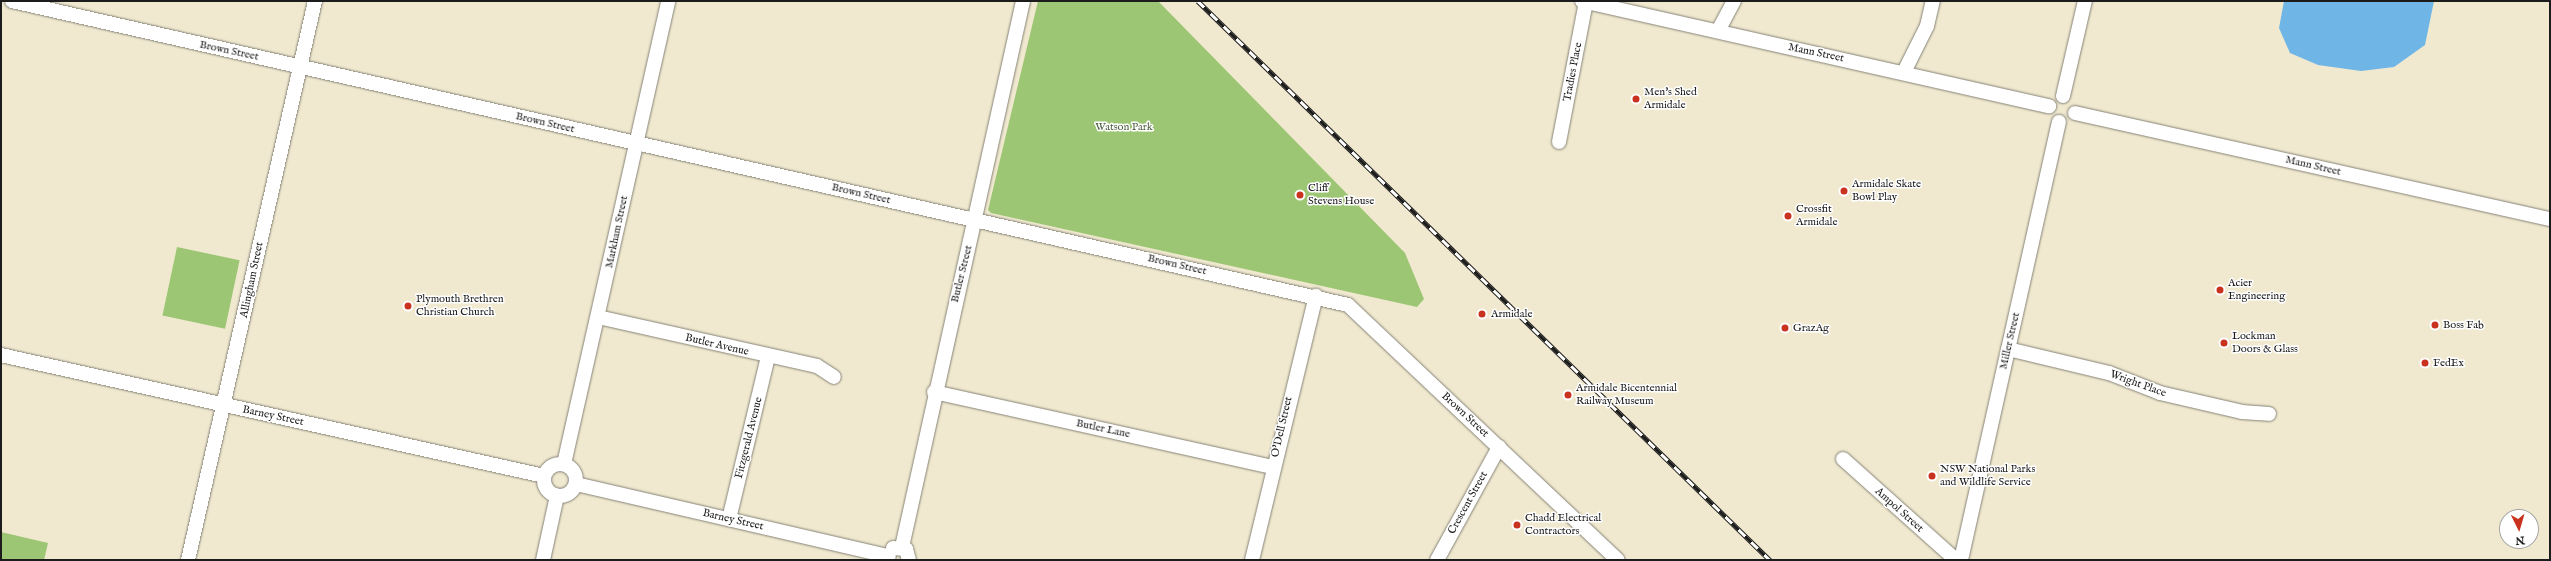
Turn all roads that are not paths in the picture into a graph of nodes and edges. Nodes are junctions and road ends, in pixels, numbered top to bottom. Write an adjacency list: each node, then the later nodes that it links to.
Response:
1 (12, 1): 10 (street, Brown Street)
2 (315, 1): 10 (street, Allingham Street)
3 (668, 1): 17 (street, Markham Street)
4 (1023, 1): 19 (street, Butler Street)
5 (1734, 1): 9 (street)
6 (1933, 1): 11 (street)
7 (2084, 1): 12 (street)
8 (1584, 2): 9 (street, Mann Street); 16 (street, Tradies Place)
9 (1718, 31): 11 (street, Mann Street)
10 (300, 66): 17 (street, Brown Street); 27 (street, Allingham Street)
11 (1904, 72): 13 (street, Mann Street)
12 (2063, 96): 13 (street); 14 (street)
13 (2049, 106): 15 (street)
14 (2075, 113): 15 (street); 18 (street, Mann Street)
15 (2059, 122): 22 (street, Miller Street)
16 (1559, 142)
17 (637, 143): 19 (street, Brown Street); 21 (street, Markham Street)
18 (2550, 219)
19 (975, 220): 20 (street, Brown Street); 26 (street, Butler Street)
20 (1316, 296): 29 (street, Brown Street); 32 (street, O'Dell Street)
21 (598, 317): 24 (street, Butler Avenue); 31 (street, Markham Street)
22 (2008, 348): 28 (street, Wright Place); 47 (street, Miller Street)
23 (1, 355): 27 (street, Barney Street)
24 (768, 356): 25 (street, Butler Avenue); 36 (street, Fitzgerald Avenue)
25 (834, 377)
26 (934, 392): 32 (street, Butler Lane); 37 (street, Butler Street)
27 (224, 406): 33 (street, Barney Street); 40 (street, Allingham Street)
28 (2269, 414)
29 (1498, 447): 38 (street, Brown Street); 44 (street, Crescent Street)
30 (1843, 459): 46 (street, Ampol Street)
31 (564, 464): 33 (street); 34 (street)
32 (1273, 467): 43 (street, O'Dell Street)
33 (544, 476): 35 (street)
34 (576, 484): 35 (street); 36 (street, Barney Street)
35 (557, 496): 41 (street)
36 (729, 519): 39 (street, Barney Street)
37 (902, 547): 39 (street); 42 (street)
38 (1606, 555): 45 (street, Brown Street)
39 (889, 558)
40 (188, 560)
41 (543, 560)
42 (909, 560)
43 (1252, 560)
44 (1437, 560)
45 (1618, 560)
46 (1956, 560)
47 (1961, 560)

